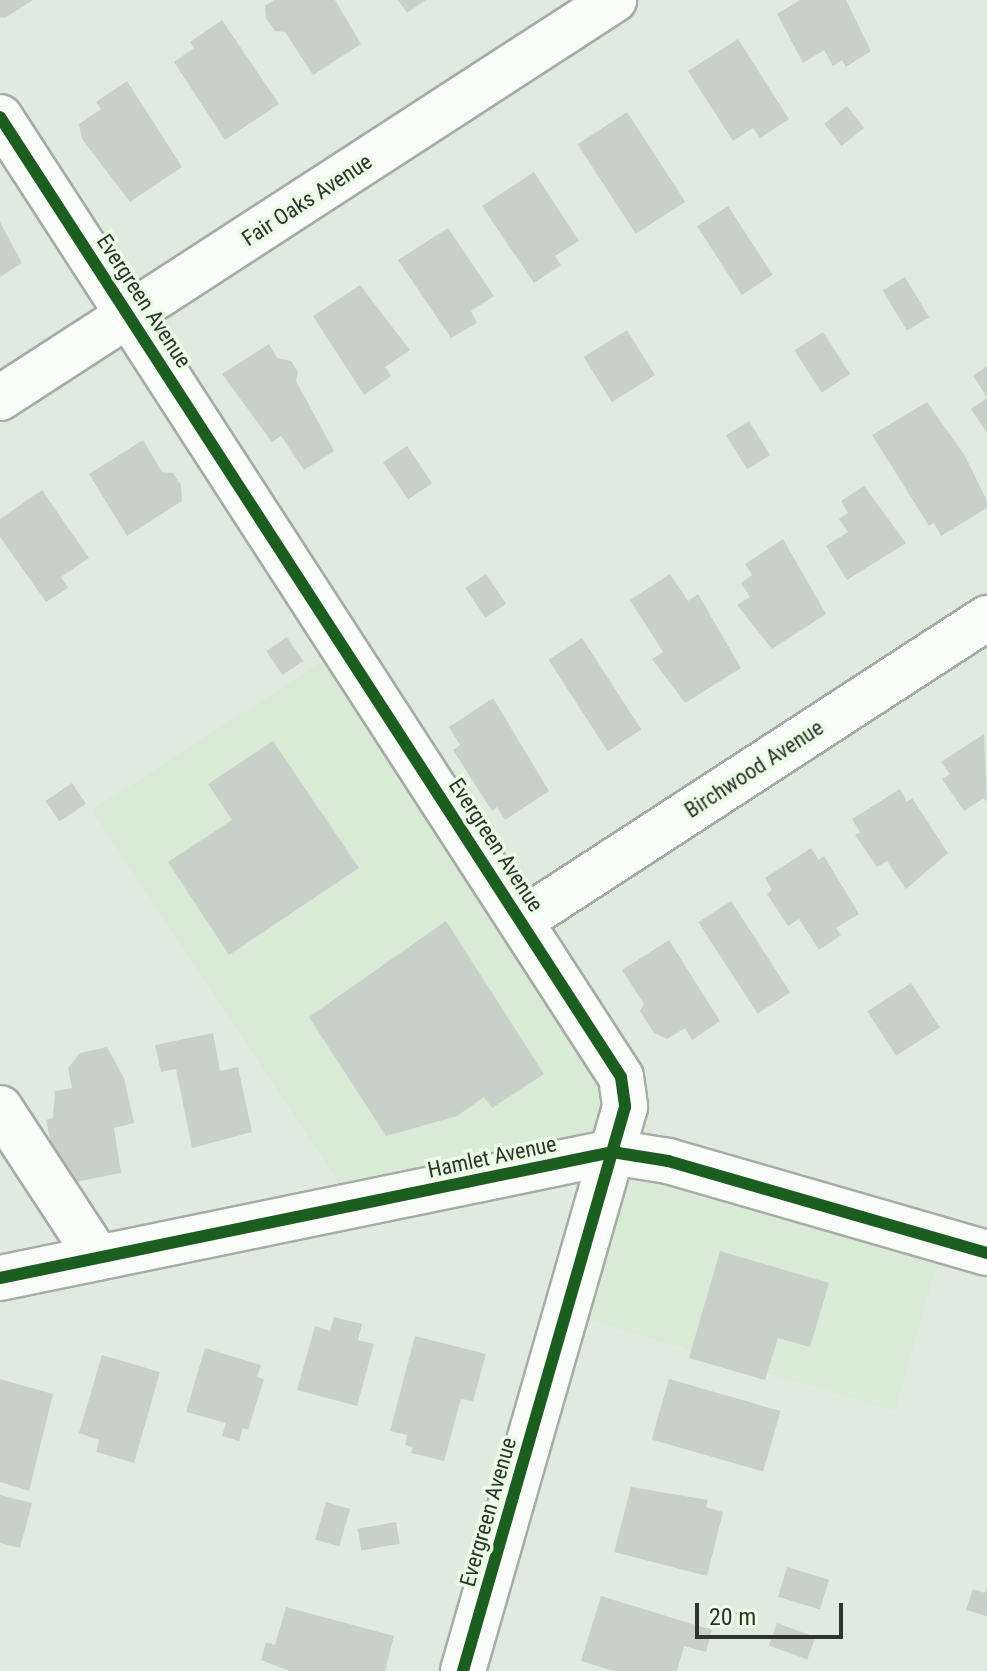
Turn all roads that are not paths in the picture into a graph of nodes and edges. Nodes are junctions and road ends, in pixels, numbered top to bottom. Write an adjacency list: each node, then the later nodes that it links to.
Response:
1 (614, 0): 3 (street, Fair Oaks Avenue)
2 (0, 117): 3 (street, Evergreen Avenue)
3 (130, 315): 4 (street, Fair Oaks Avenue); 6 (street, Evergreen Avenue)
4 (0, 398)
5 (987, 618): 6 (street, Birchwood Avenue)
6 (521, 921): 8 (street, Evergreen Avenue)
7 (0, 1108): 10 (street)
8 (612, 1152): 9 (street, Hamlet Avenue); 10 (street, Hamlet Avenue); 12 (street, Evergreen Avenue)
9 (987, 1253)
10 (98, 1258): 11 (street, Hamlet Avenue)
11 (0, 1278)
12 (463, 1671)

